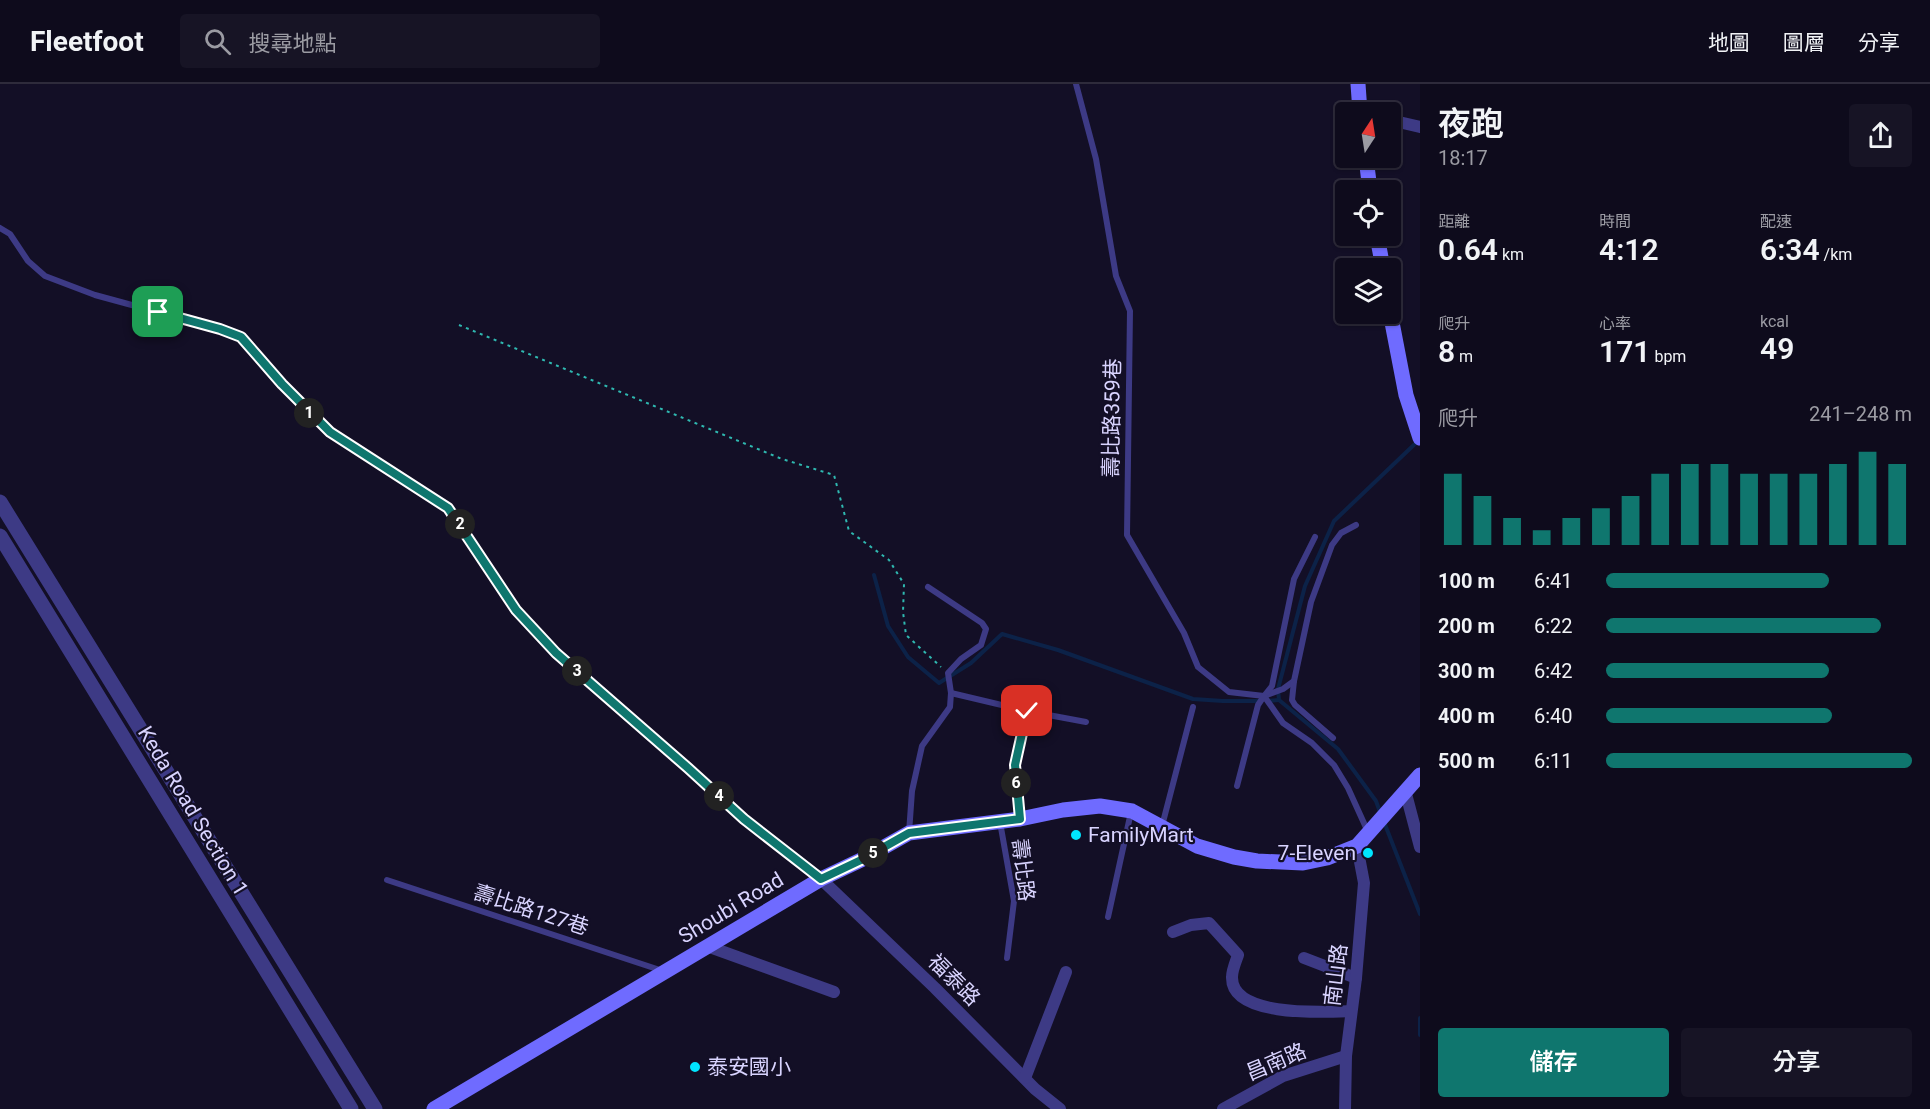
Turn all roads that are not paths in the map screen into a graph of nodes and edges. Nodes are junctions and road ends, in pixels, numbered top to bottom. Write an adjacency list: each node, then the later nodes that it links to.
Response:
1 (1076, 84): 16 (lane, 壽比路359巷)
2 (1358, 84): 3 (main road)
3 (1359, 102)
4 (1401, 123): 5 (street)
5 (1420, 127)
6 (0, 228): 32 (lane)
7 (1392, 324): 8 (main road)
8 (1420, 438)
9 (0, 502): 47 (street)
10 (1356, 525): 14 (lane)
11 (0, 536): 46 (street, Keda Road Section 1)
12 (1315, 537): 16 (lane)
13 (928, 587): 15 (lane)
14 (1294, 681): 16 (lane, 壽比路359巷); 20 (lane)
15 (951, 693): 18 (lane); 29 (lane)
16 (1264, 696): 22 (lane); 28 (lane)
17 (1193, 707): 27 (lane)
18 (1027, 711): 19 (lane); 25 (lane)
19 (1086, 722)
20 (1333, 738)
21 (1420, 775): 23 (main road)
22 (1237, 786)
23 (1400, 796): 28 (main road); 31 (street)
24 (1132, 811): 25 (main road, Shoubi Road); 27 (main road, Shoubi Road); 34 (lane)
25 (1020, 819): 26 (main road, Shoubi Road)
26 (1000, 822): 29 (main road, Shoubi Road); 37 (lane, 壽比路)
27 (1162, 827): 30 (main road, Shoubi Road)
28 (1372, 830): 30 (main road)
29 (909, 833): 32 (main road, Shoubi Road)
30 (1358, 846): 41 (street, 南山路)
31 (1420, 847)
32 (821, 879): 36 (main road, Shoubi Road); 45 (street, 福泰路)
33 (387, 880): 39 (lane, 壽比路127巷)
34 (1108, 917)
35 (1173, 932): 43 (street)
36 (707, 946): 39 (main road, Shoubi Road); 42 (street)
37 (1006, 958)
38 (1304, 958): 41 (street)
39 (664, 972): 48 (main road, Shoubi Road)
40 (1066, 972): 45 (street)
41 (1356, 978): 43 (street, 南山路)
42 (834, 992)
43 (1351, 1011): 44 (street, 南山路)
44 (1346, 1056): 50 (street, 昌南路); 51 (street, 南山路)
45 (1024, 1077): 49 (street, 福泰路)
46 (351, 1109)
47 (375, 1109)
48 (434, 1109)
49 (1060, 1109)
50 (1223, 1109)
51 (1345, 1109)

